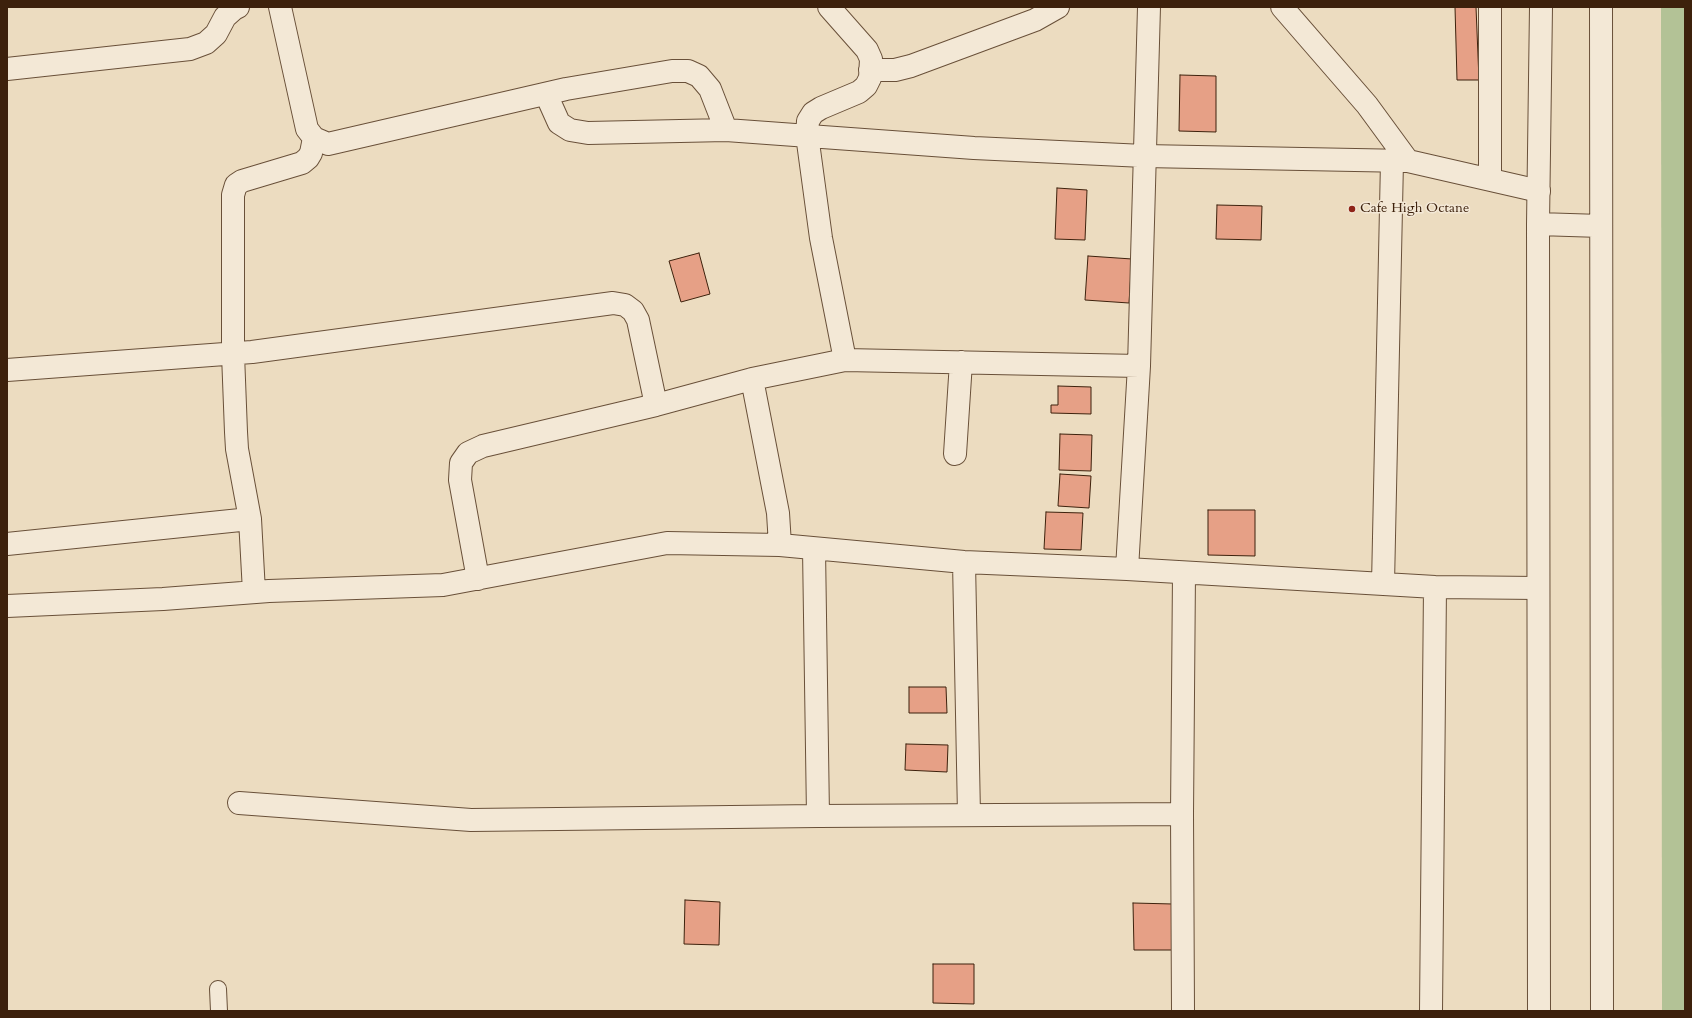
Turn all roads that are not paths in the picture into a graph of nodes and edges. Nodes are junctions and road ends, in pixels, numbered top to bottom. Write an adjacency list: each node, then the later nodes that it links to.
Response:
1 (238, 7): 10 (street)
2 (280, 7): 15 (street)
3 (829, 7): 11 (street)
4 (1058, 7): 11 (street)
5 (1149, 7): 16 (street)
6 (1282, 7): 17 (street)
7 (1490, 7): 18 (street)
8 (1541, 7): 19 (street)
9 (1601, 7): 21 (street)
10 (7, 69)
11 (870, 70): 14 (street)
12 (546, 94): 13 (street); 13 (street); 15 (street)
13 (726, 130): 14 (street)
14 (807, 135): 16 (street); 23 (street)
15 (314, 138): 22 (street)
16 (1144, 156): 17 (street); 25 (street)
17 (1400, 161): 18 (street); 38 (street)
18 (1490, 179): 19 (street)
19 (1539, 190): 20 (street)
20 (1538, 224): 21 (street); 40 (street)
21 (1601, 226): 52 (street)
22 (233, 354): 26 (street); 28 (street); 30 (street)
23 (845, 360): 24 (street); 27 (street)
24 (961, 362): 25 (street); 29 (street)
25 (1139, 366): 35 (street)
26 (7, 370)
27 (752, 379): 28 (street); 32 (street)
28 (656, 405): 37 (street)
29 (955, 454)
30 (250, 519): 31 (street); 41 (street)
31 (7, 544)
32 (780, 545): 33 (street); 37 (street)
33 (814, 549): 34 (street); 46 (street)
34 (964, 562): 35 (street); 45 (street)
35 (1127, 569): 36 (street)
36 (1184, 573): 38 (street); 44 (street)
37 (478, 579): 41 (street)
38 (1382, 584): 39 (street)
39 (1435, 587): 40 (street); 50 (street)
40 (1538, 588): 51 (street)
41 (254, 592): 42 (street)
42 (7, 606)
43 (239, 803): 46 (street)
44 (1182, 814): 45 (street); 49 (street)
45 (969, 815): 46 (street)
46 (818, 816)
47 (218, 990): 48 (lane)
48 (219, 1011)
49 (1183, 1011)
50 (1431, 1011)
51 (1539, 1011)
52 (1602, 1011)

